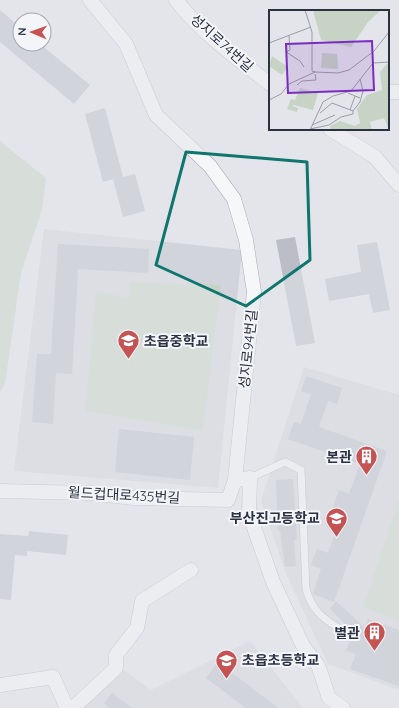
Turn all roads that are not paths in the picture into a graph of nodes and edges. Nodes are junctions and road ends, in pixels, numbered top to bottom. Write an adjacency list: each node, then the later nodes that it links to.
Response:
1 (90, 0): 7 (street, 성지로94번길)
2 (176, 0): 3 (street, 성지로74번길)
3 (269, 83)
4 (332, 130): 5 (street)
5 (399, 185)
6 (250, 478): 7 (street); 10 (lane); 14 (street)
7 (235, 480): 8 (street, 월드컵대로435번길)
8 (0, 491)
9 (190, 570): 13 (street)
10 (340, 629)
11 (0, 685): 12 (street)
12 (67, 708)
13 (73, 708)
14 (342, 708)

